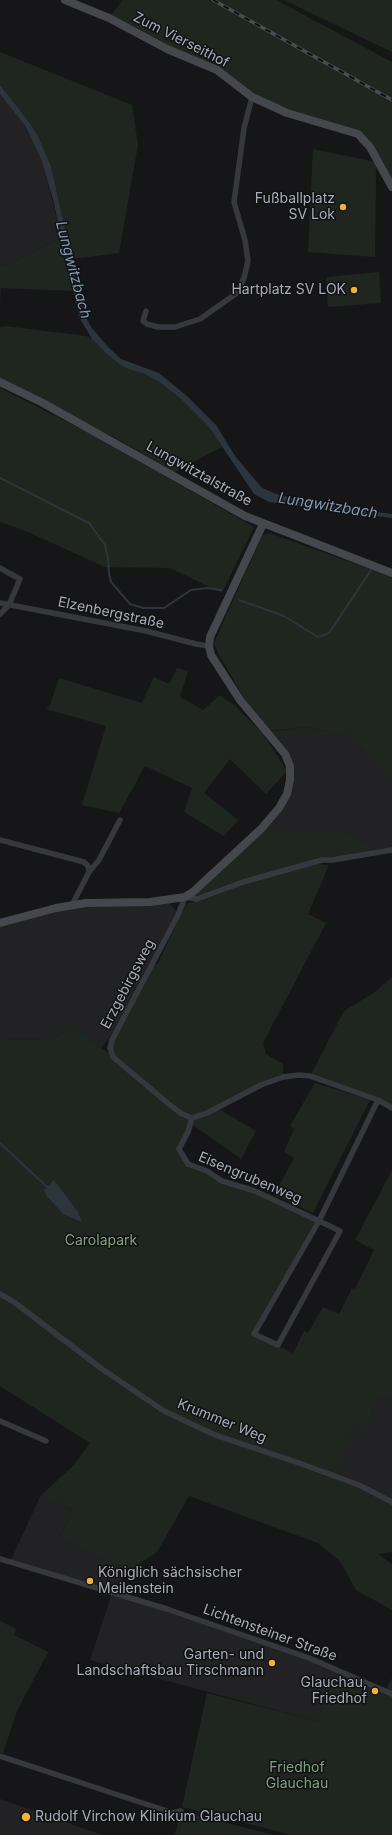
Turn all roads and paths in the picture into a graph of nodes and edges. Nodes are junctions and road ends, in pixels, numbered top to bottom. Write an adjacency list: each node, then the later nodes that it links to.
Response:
1 (65, 0): 2 (street, Zum Vierseithof)
2 (252, 97): 3 (street, Zum Vierseithof); 4 (street)
3 (392, 187)
4 (146, 311)
5 (0, 382): 6 (street, Lungwitztalstraße)
6 (262, 524): 8 (street, Lungwitztalstraße); 12 (street)
7 (0, 568): 10 (street)
8 (392, 572)
9 (0, 603): 10 (street, Elzenbergstraße)
10 (9, 605): 11 (street); 12 (street, Elzenbergstraße)
11 (0, 614)
12 (209, 646): 17 (street)
13 (120, 820): 16 (street)
14 (0, 840): 16 (street)
15 (392, 850): 17 (street)
16 (89, 872): 18 (street)
17 (185, 896): 18 (street); 22 (street, Erzgebirgsweg)
18 (72, 905): 19 (street)
19 (0, 924)
20 (378, 1100): 21 (street); 22 (street); 23 (street)
21 (392, 1108)
22 (192, 1118): 23 (street, Eisengrubenweg)
23 (319, 1221): 23 (street, Eisengrubenweg)
24 (0, 1294): 27 (street, Krummer Weg)
25 (0, 1421): 26 (street)
26 (46, 1441)
27 (392, 1502)
28 (0, 1559): 29 (street, Lichtensteiner Straße)
29 (392, 1694)
30 (0, 1756): 31 (street)
31 (181, 1811)

